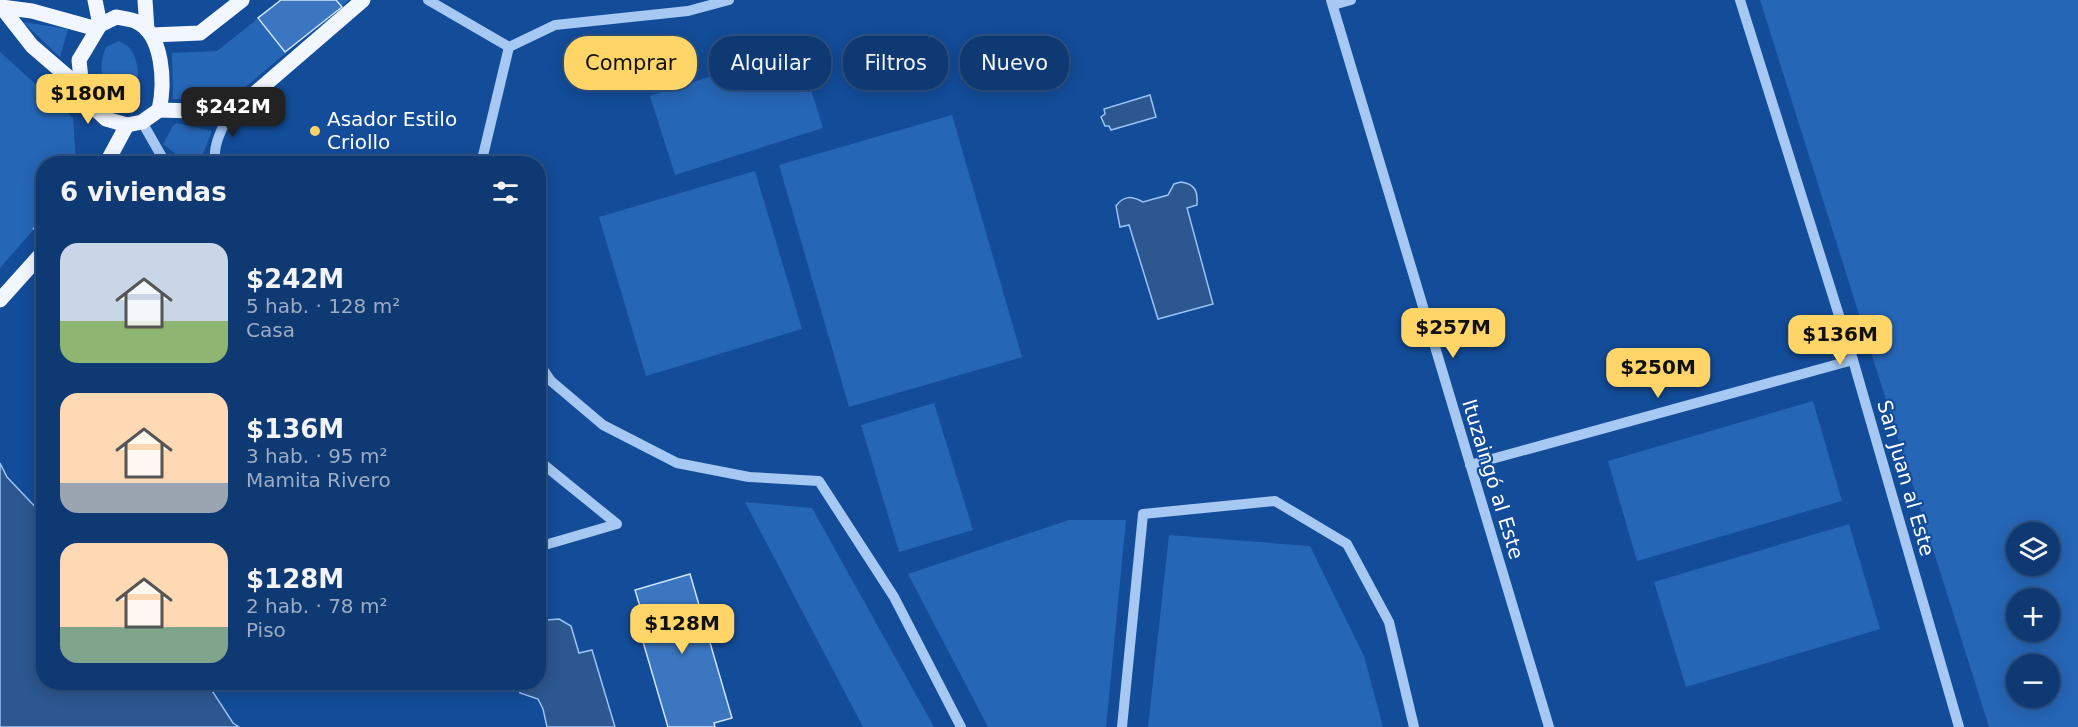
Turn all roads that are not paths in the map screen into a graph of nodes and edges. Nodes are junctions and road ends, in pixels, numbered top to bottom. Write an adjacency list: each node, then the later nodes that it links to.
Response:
1 (95, 0): 11 (main road)
2 (145, 0): 12 (main road)
3 (242, 0): 12 (main road)
4 (363, 0): 16 (main road)
5 (428, 0): 13 (street)
6 (729, 0): 13 (street)
7 (1351, 0): 9 (street)
8 (1740, 0): 24 (street, San Juan al Este)
9 (1332, 3): 26 (street, Ituzaingó al Este)
10 (1, 6): 11 (main road); 14 (main road)
11 (98, 27): 12 (main road); 14 (main road)
12 (150, 32): 15 (main road)
13 (509, 47): 21 (street)
14 (82, 89): 17 (main road)
15 (159, 110): 16 (main road); 17 (main road)
16 (230, 112): 20 (street)
17 (134, 124): 18 (main road); 19 (street)
18 (112, 156)
19 (160, 156)
20 (214, 156)
21 (483, 156)
22 (36, 260): 23 (main road)
23 (0, 300)
24 (1853, 360): 26 (street); 33 (street, San Juan al Este)
25 (546, 374): 29 (street)
26 (1470, 465): 32 (street, Ituzaingó al Este)
27 (546, 466): 28 (street)
28 (546, 545)
29 (961, 727)
30 (1122, 727): 31 (street)
31 (1414, 727)
32 (1549, 727)
33 (1959, 727)

